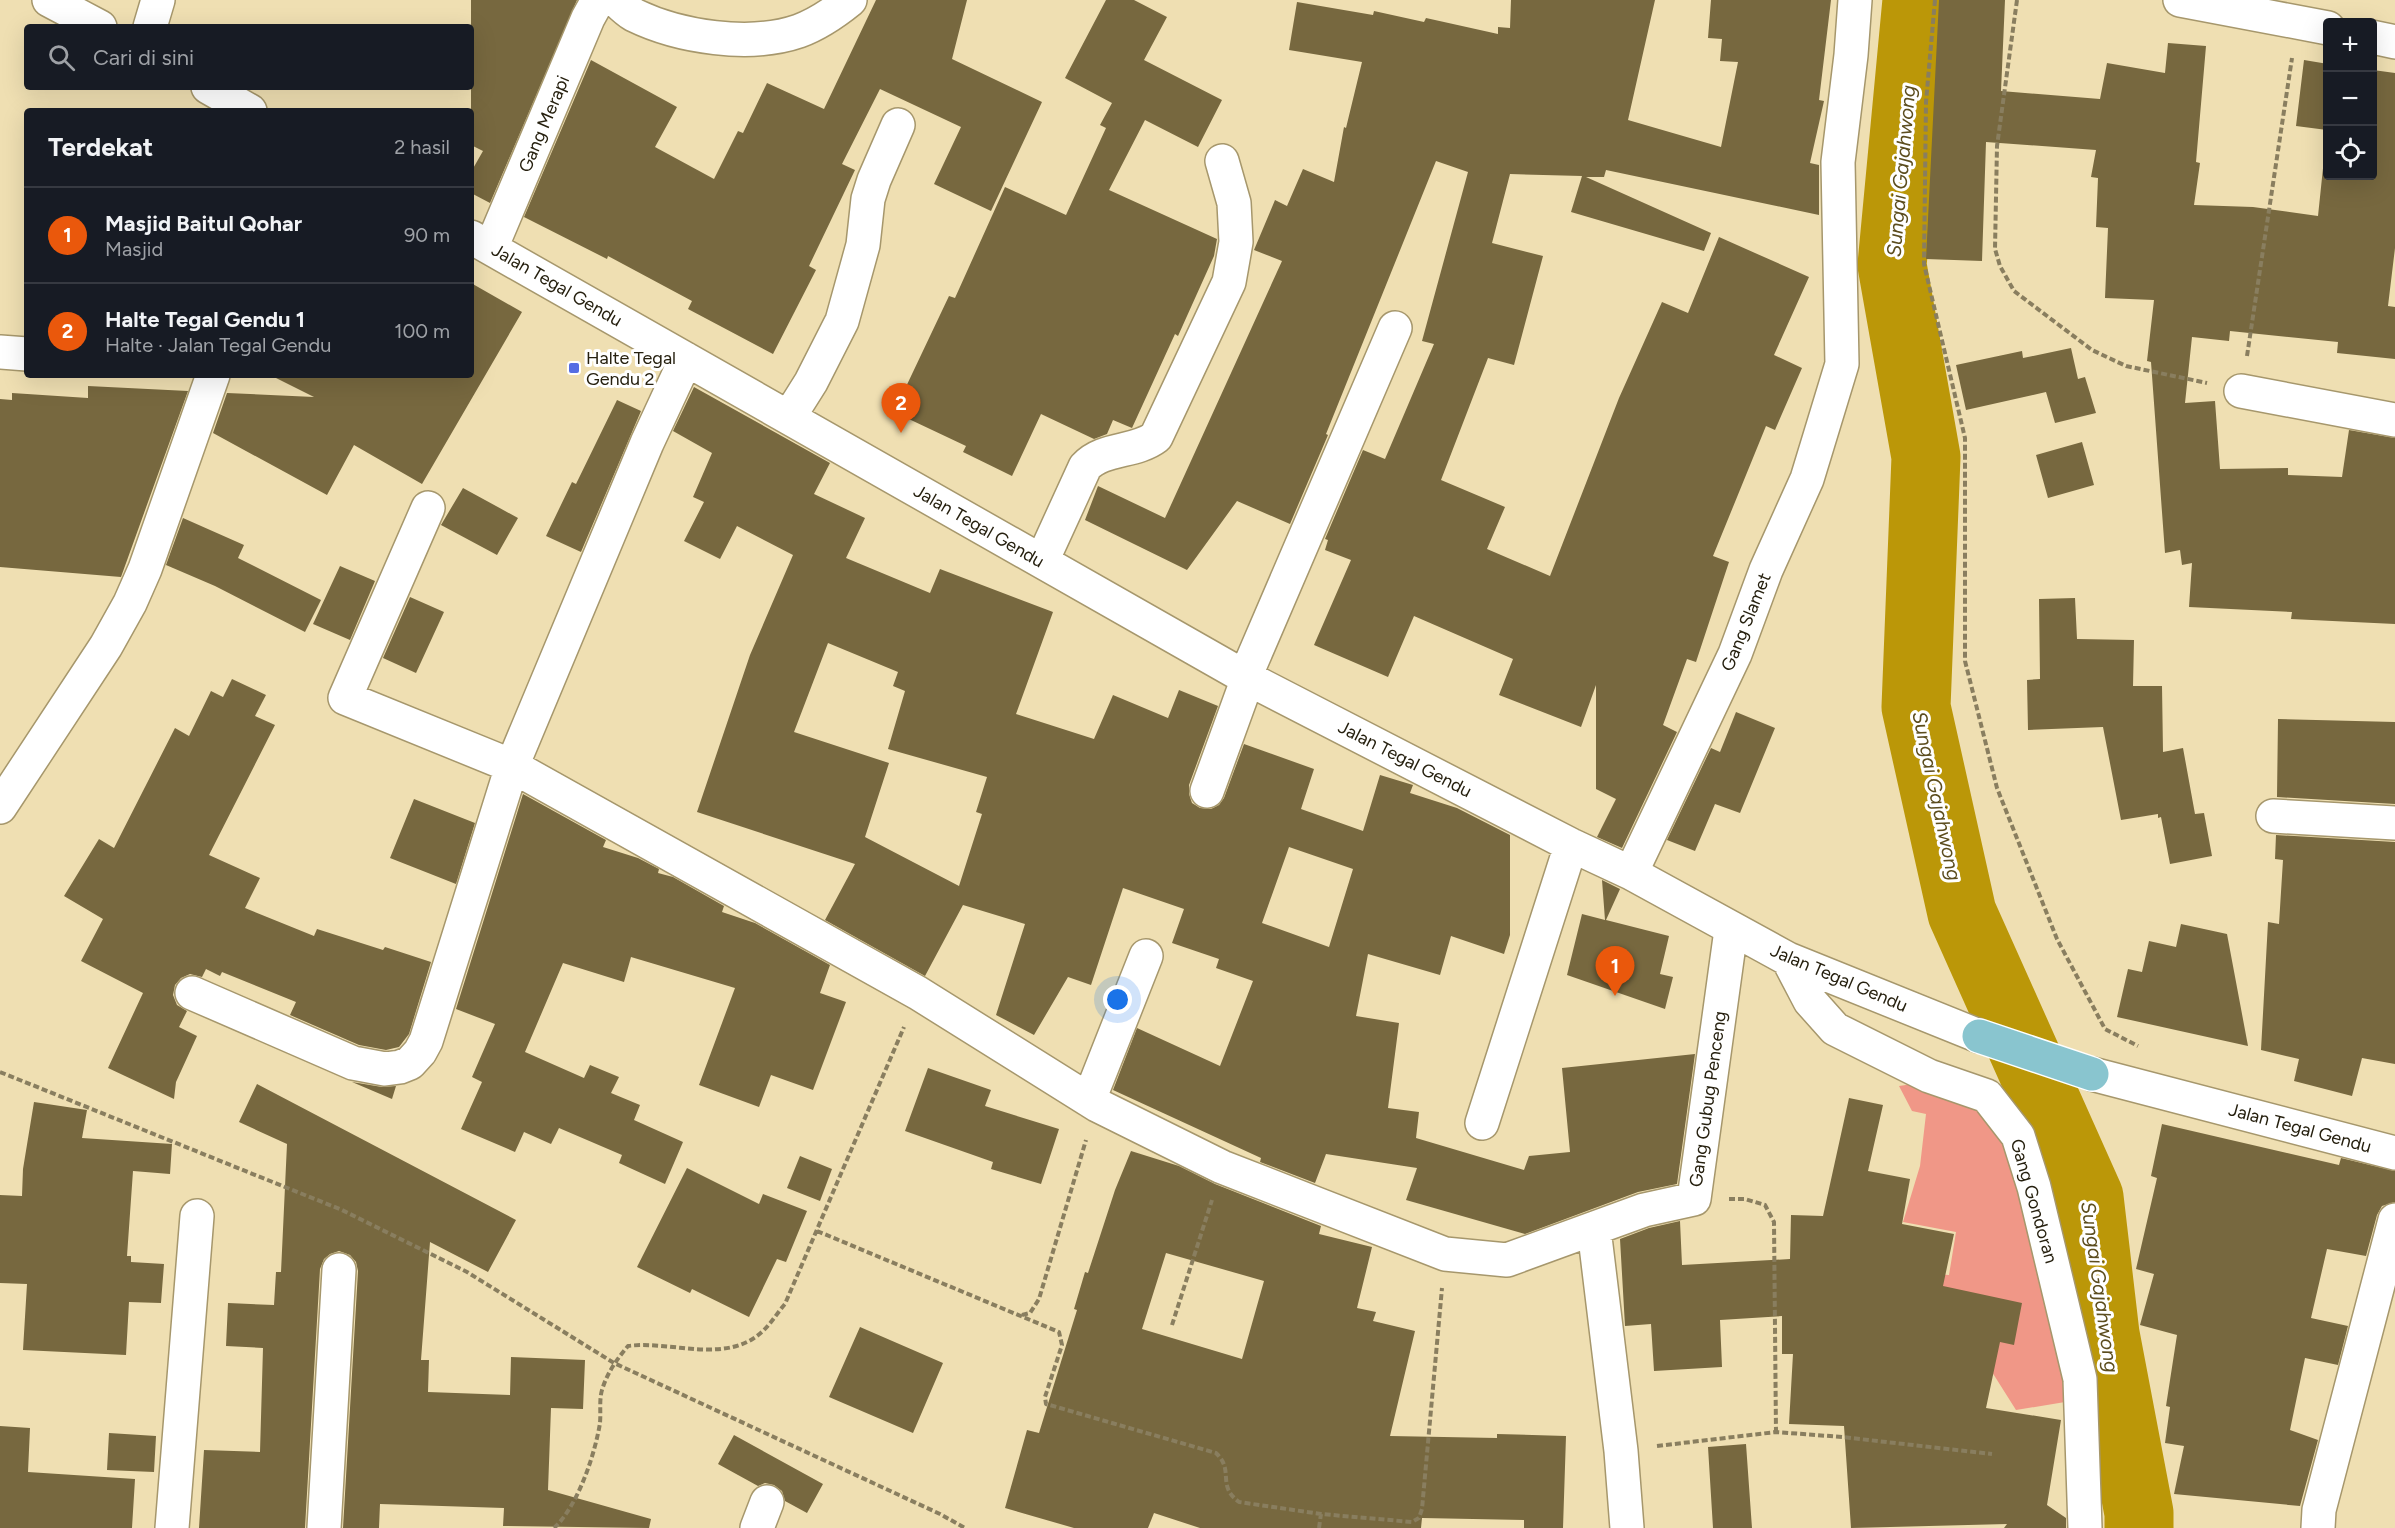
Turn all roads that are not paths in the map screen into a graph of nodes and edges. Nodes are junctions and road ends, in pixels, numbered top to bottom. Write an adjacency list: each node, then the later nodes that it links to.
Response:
1 (50, 0): 8 (street)
2 (158, 0): 9 (street)
3 (598, 0): 17 (street, Gang Merapi)
4 (616, 0): 5 (street)
5 (850, 0)
6 (1855, 0): 35 (street, Gang Slamet)
7 (2180, 0): 10 (street)
8 (94, 24)
9 (151, 24)
10 (2312, 25)
11 (2377, 38): 12 (street)
12 (2395, 42)
13 (213, 90): 14 (street)
14 (245, 108)
15 (898, 125): 24 (street)
16 (1222, 160): 27 (street)
17 (481, 243): 21 (street, Jalan Tegal Gendu)
18 (1395, 328): 28 (street)
19 (0, 352): 20 (street)
20 (24, 354)
21 (686, 359): 24 (street, Jalan Tegal Gendu); 29 (street)
22 (212, 378): 31 (street)
23 (2241, 391): 25 (street)
24 (789, 417): 27 (street, Jalan Tegal Gendu)
25 (2395, 420)
26 (428, 508): 29 (street, Gang Gubug Penceng)
27 (1042, 561): 28 (street, Jalan Tegal Gendu)
28 (1246, 677): 30 (street); 34 (street, Jalan Tegal Gendu)
29 (512, 766): 39 (street); 42 (street, Gang Gubug Penceng)
30 (1207, 792)
31 (0, 807)
32 (2273, 816): 33 (street)
33 (2395, 823)
34 (1571, 845): 35 (street, Jalan Tegal Gendu); 43 (street)
35 (1631, 873): 36 (street, Jalan Tegal Gendu)
36 (1731, 930): 38 (street, Jalan Tegal Gendu); 47 (street, Gang Gubug Penceng)
37 (1146, 956): 42 (street)
38 (1788, 960): 40 (street, Jalan Tegal Gendu); 52 (street, Gang Gondoran)
39 (192, 993)
40 (1979, 1036): 41 (main road, Jalan Tegal Gendu)
41 (2092, 1074): 44 (street, Jalan Tegal Gendu)
42 (1093, 1102): 47 (street, Gang Gubug Penceng)
43 (1482, 1123)
44 (2395, 1153)
45 (197, 1216): 49 (street)
46 (2395, 1220): 53 (street)
47 (1594, 1229): 51 (street)
48 (339, 1270): 50 (street)
49 (172, 1528)
50 (324, 1528)
51 (1626, 1528)
52 (2085, 1528)
53 (2318, 1528)

